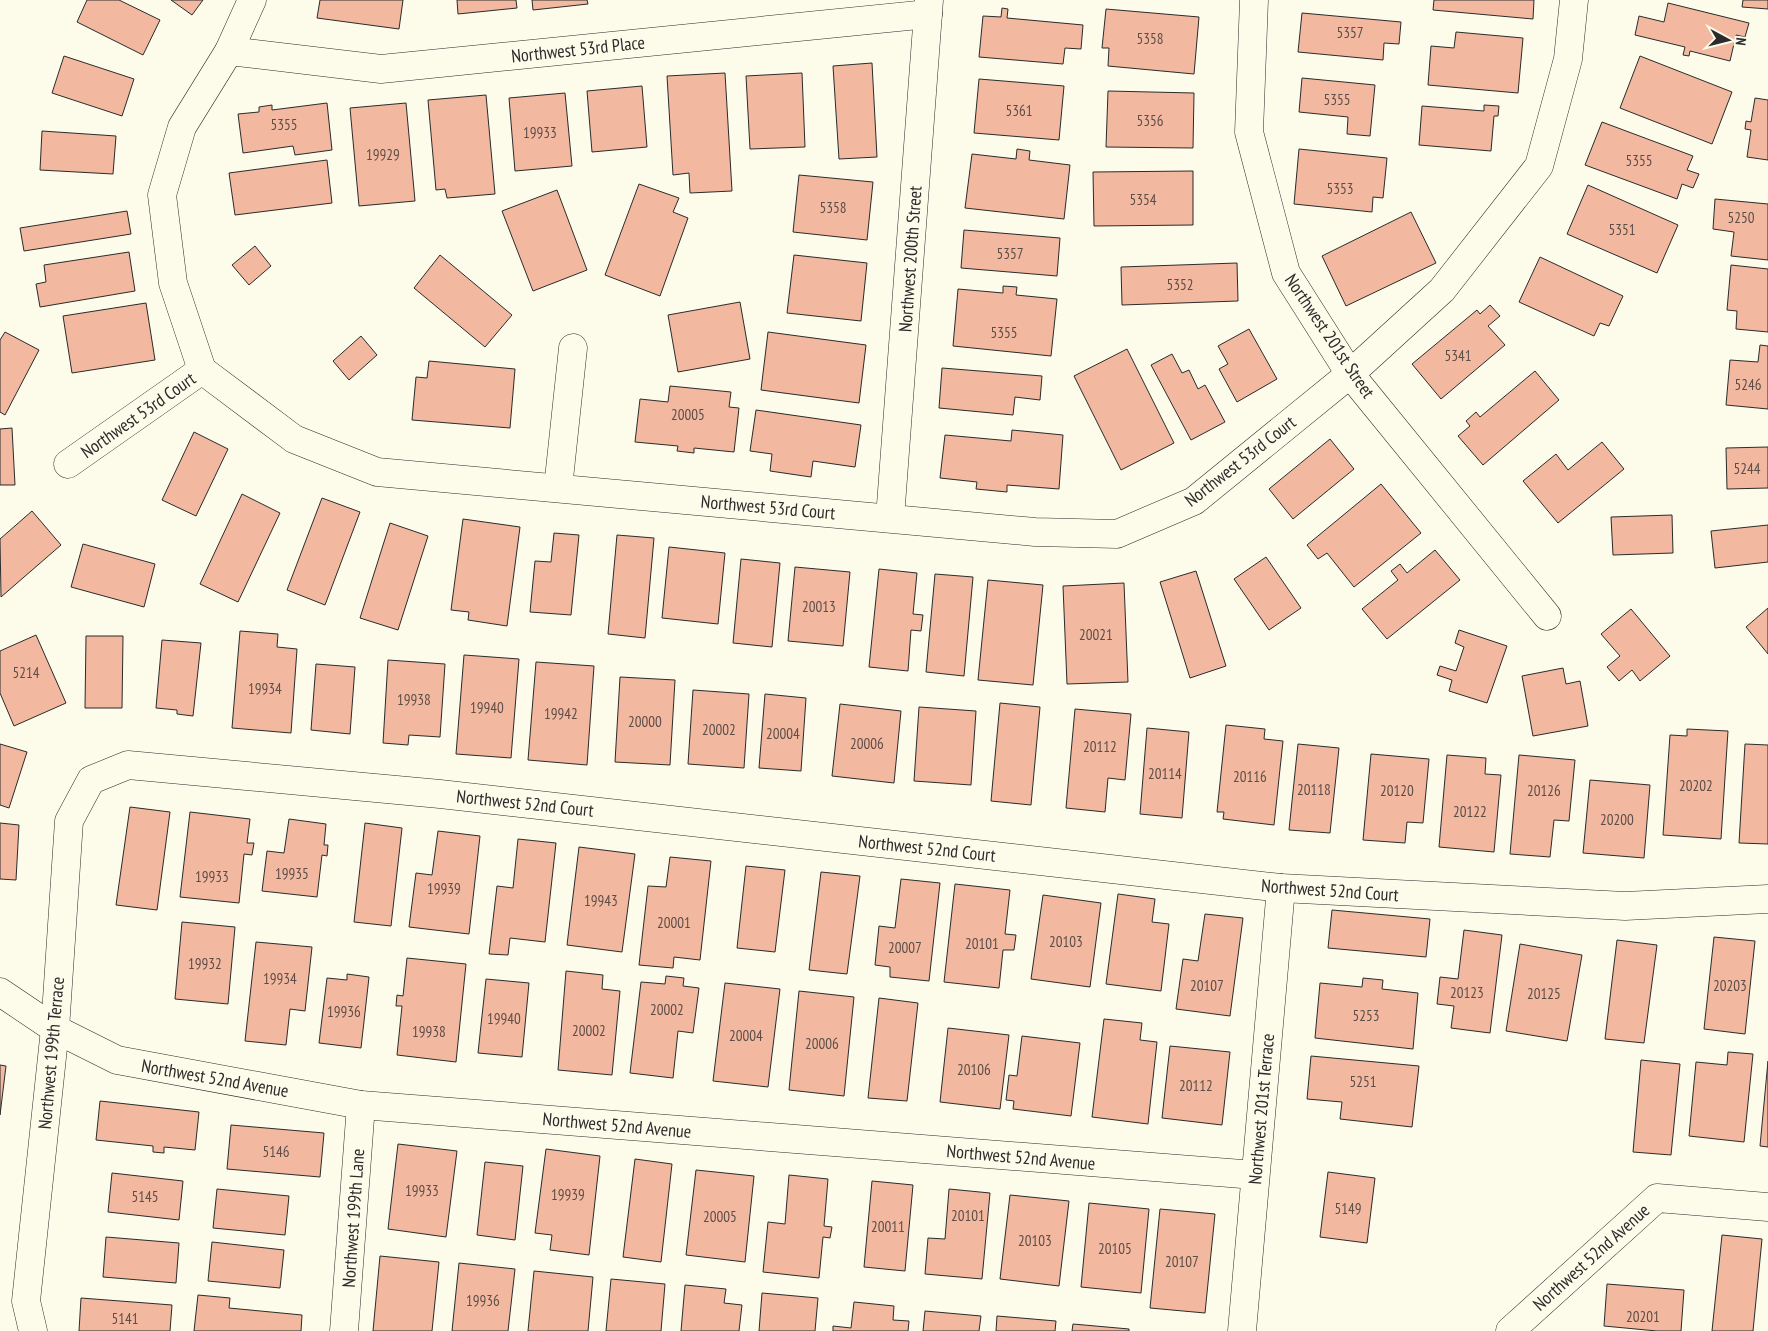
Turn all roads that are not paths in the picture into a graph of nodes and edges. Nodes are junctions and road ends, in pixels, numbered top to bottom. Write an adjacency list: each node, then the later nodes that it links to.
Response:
1 (252, 0): 5 (street)
2 (1254, 0): 8 (street, Northwest 201st Street)
3 (1574, 0): 8 (street, Northwest 53rd Court)
4 (928, 7): 5 (street, Northwest 53rd Place); 11 (street, Northwest 200th Street)
5 (229, 52): 7 (street)
6 (573, 348): 10 (street)
7 (202, 370): 9 (street, Northwest 53rd Court); 10 (street, Northwest 53rd Court)
8 (1350, 374): 11 (street, Northwest 53rd Court); 12 (street, Northwest 201st Street)
9 (68, 464)
10 (558, 488): 11 (street, Northwest 53rd Court)
11 (890, 518)
12 (1548, 616)
13 (91, 780): 14 (street, Northwest 52nd Court); 17 (street, Northwest 199th Terrace)
14 (1281, 888): 15 (street, Northwest 52nd Court); 19 (street, Northwest 201st Terrace)
15 (1768, 899)
16 (0, 992): 17 (street, Northwest 52nd Avenue)
17 (55, 1029): 18 (street, Northwest 52nd Avenue); 21 (street, Northwest 199th Terrace)
18 (361, 1105): 19 (street, Northwest 52nd Avenue); 22 (street, Northwest 199th Lane)
19 (1255, 1176): 23 (street, Northwest 201st Terrace)
20 (1768, 1206): 24 (street, Northwest 52nd Avenue)
21 (33, 1331)
22 (344, 1331)
23 (1242, 1331)
24 (1510, 1331)

